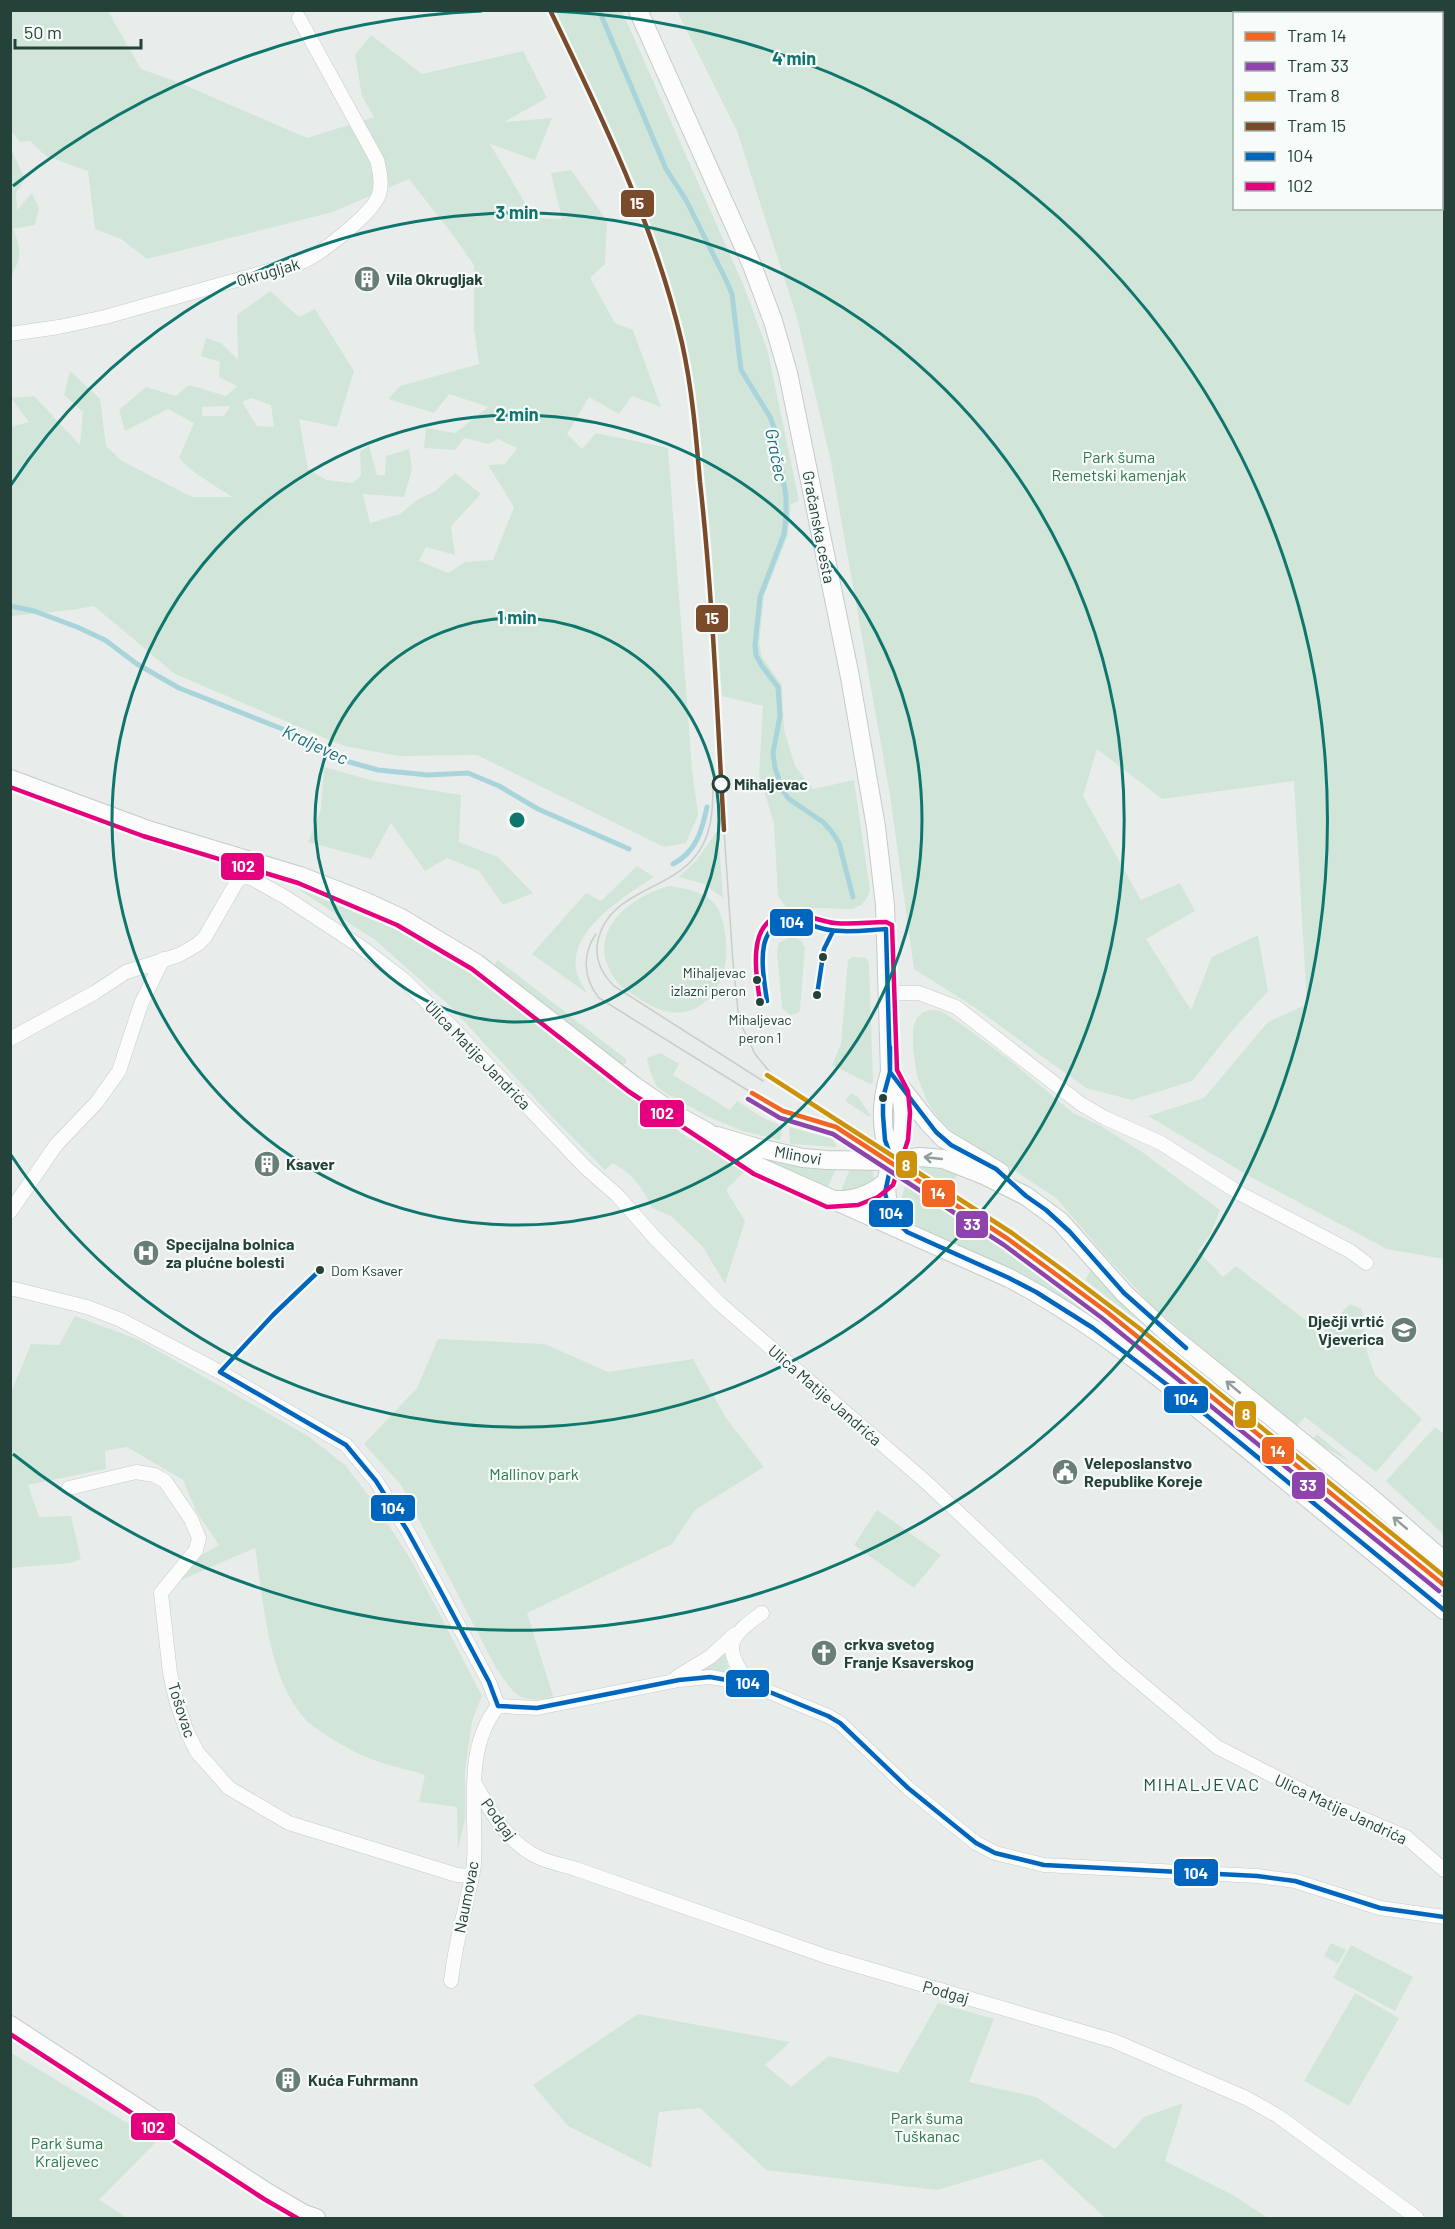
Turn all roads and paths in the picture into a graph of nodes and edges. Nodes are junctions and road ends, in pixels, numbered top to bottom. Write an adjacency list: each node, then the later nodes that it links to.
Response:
1 (638, 10): 6 (main road, Gračanska cesta)
2 (299, 18): 3 (street, Okrugljak)
3 (10, 334)
4 (10, 780): 9 (main road, Mlinovi)
5 (163, 959): 7 (street); 14 (street); 27 (street, Ulica Matije Jandrića)
6 (888, 993): 8 (main road, Gračanska cesta); 16 (street)
7 (10, 1039)
8 (894, 1077): 10 (main road, Gračanska cesta); 12 (main road)
9 (707, 1132): 10 (main road, Mlinovi); 13 (main road, Mlinovi)
10 (892, 1160): 11 (main road, Gračanska cesta); 12 (main road, Mlinovi, one-way to 10)
11 (886, 1182): 13 (main road); 15 (main road, Gračanska cesta)
12 (1026, 1196): 19 (main road, one-way to 12)
13 (829, 1200): 15 (main road, Mlinovi)
14 (10, 1212)
15 (907, 1232): 20 (main road, Mlinovi)
16 (1366, 1263)
17 (10, 1288): 25 (street)
18 (69, 1488): 28 (street, Tošovac)
19 (1444, 1561)
20 (1444, 1610)
21 (762, 1613): 22 (street)
22 (735, 1634): 23 (street); 24 (street)
23 (671, 1681): 24 (street); 25 (street)
24 (750, 1684): 29 (street)
25 (498, 1706): 26 (street, Naumovac)
26 (475, 1784): 28 (street, Naumovac); 33 (street, Podgaj)
27 (1444, 1870)
28 (472, 1876): 30 (street, Naumovac)
29 (1444, 1917)
30 (451, 1981)
31 (10, 2025): 32 (main road)
32 (316, 2218)
33 (1417, 2218)

